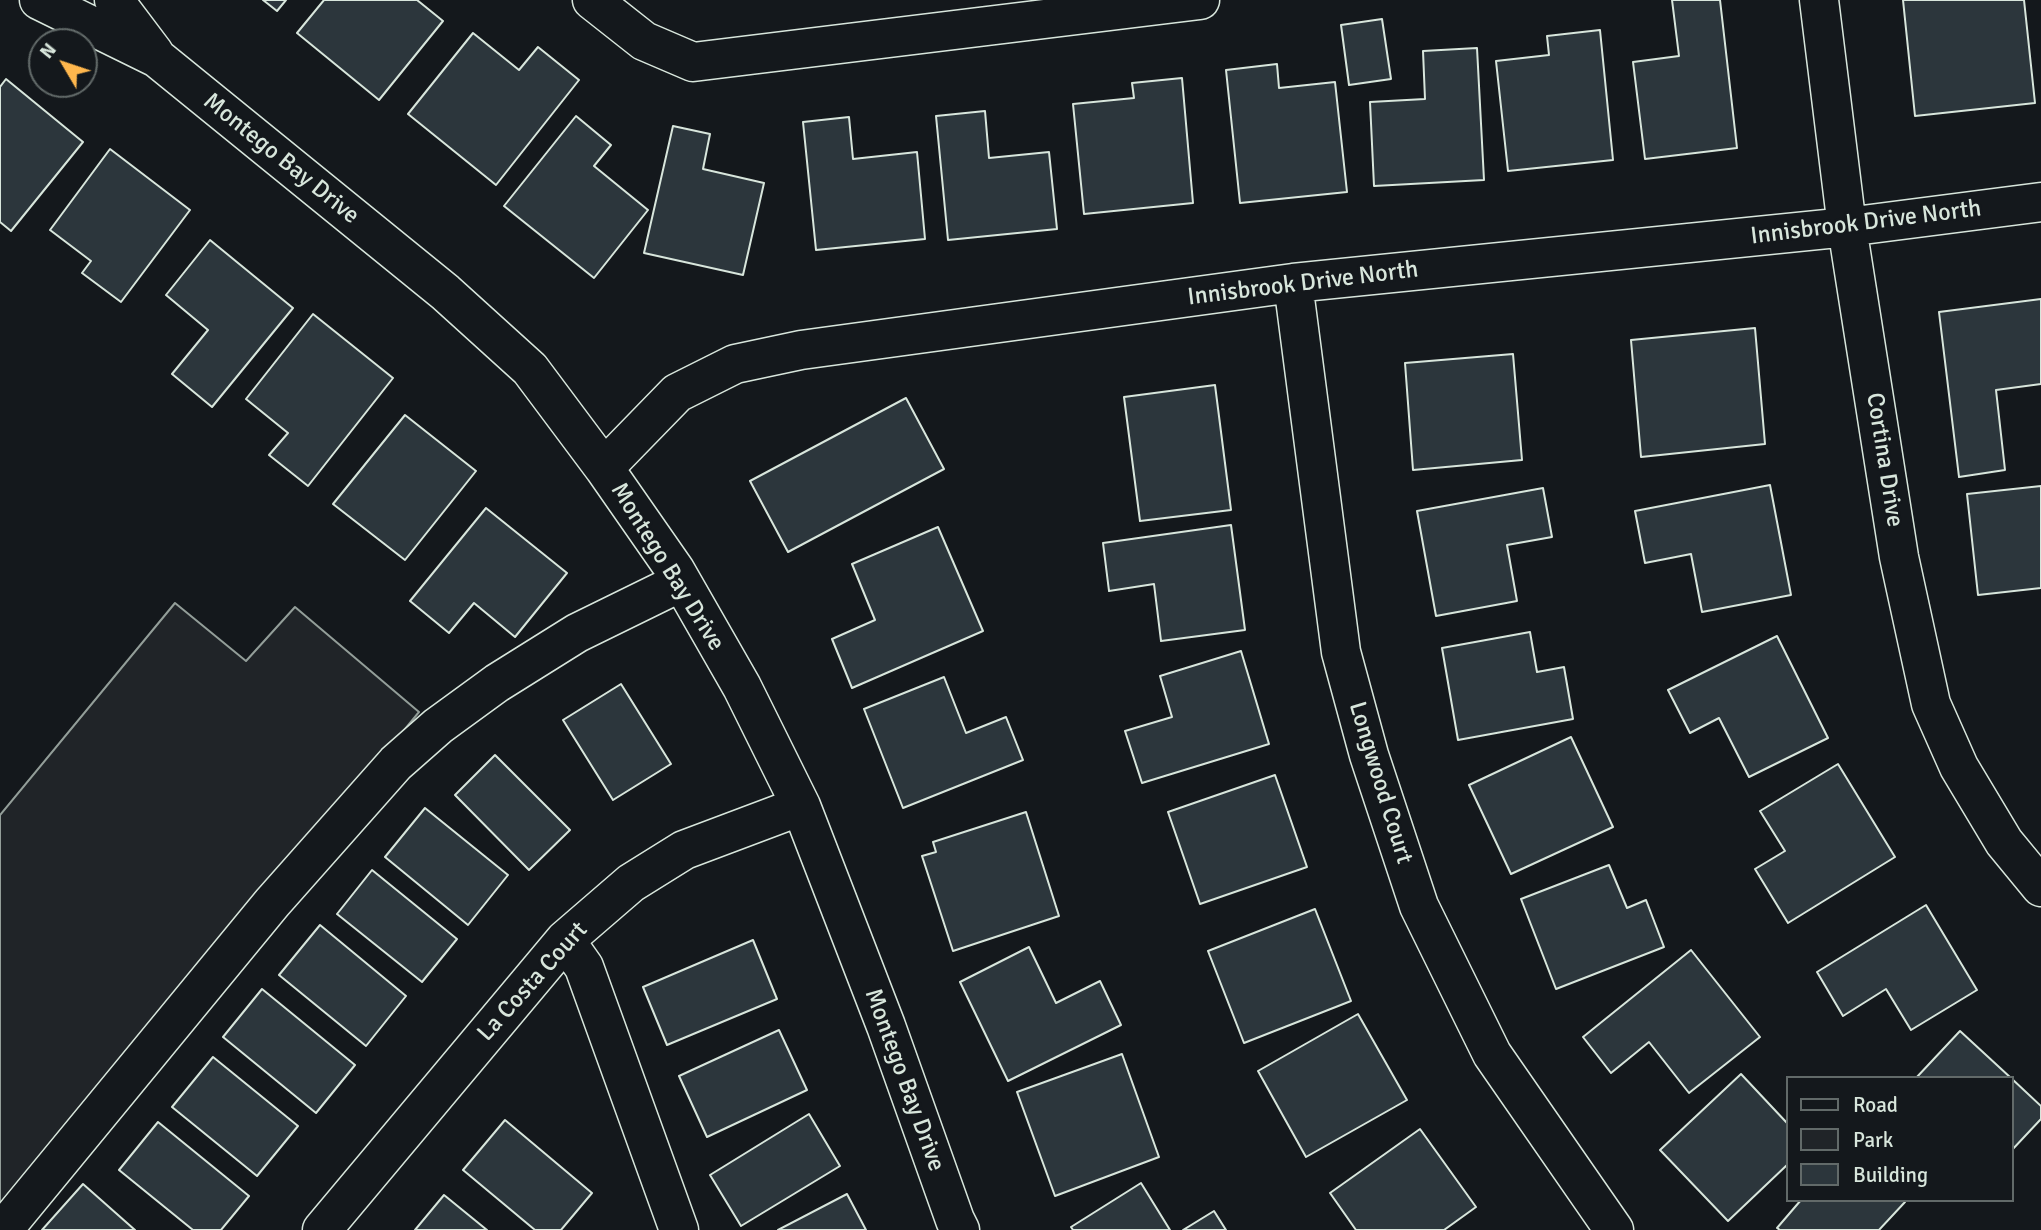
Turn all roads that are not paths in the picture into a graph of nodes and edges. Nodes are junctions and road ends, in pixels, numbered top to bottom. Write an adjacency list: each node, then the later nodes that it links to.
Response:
1 (39, 0): 6 (street, Montego Bay Drive)
2 (114, 0): 6 (street, Montego Bay Drive)
3 (592, 0): 4 (street)
4 (1200, 0)
5 (1819, 0): 8 (street, Cortina Drive)
6 (157, 58): 10 (street, Montego Bay Drive)
7 (2041, 202): 8 (street, Innisbrook Drive North)
8 (1847, 227): 9 (street, Innisbrook Drive North); 13 (street, Cortina Drive)
9 (1293, 283): 10 (street, Innisbrook Drive North); 19 (street, Longwood Court)
10 (604, 468): 11 (street, Montego Bay Drive)
11 (681, 582): 12 (street, Montego Bay Drive); 15 (street)
12 (801, 806): 14 (street, La Costa Court); 18 (street, Montego Bay Drive)
13 (2041, 887)
14 (565, 940): 16 (street, La Costa Court); 17 (street)
15 (3, 1230)
16 (322, 1230)
17 (679, 1230)
18 (960, 1230)
19 (1614, 1230)

